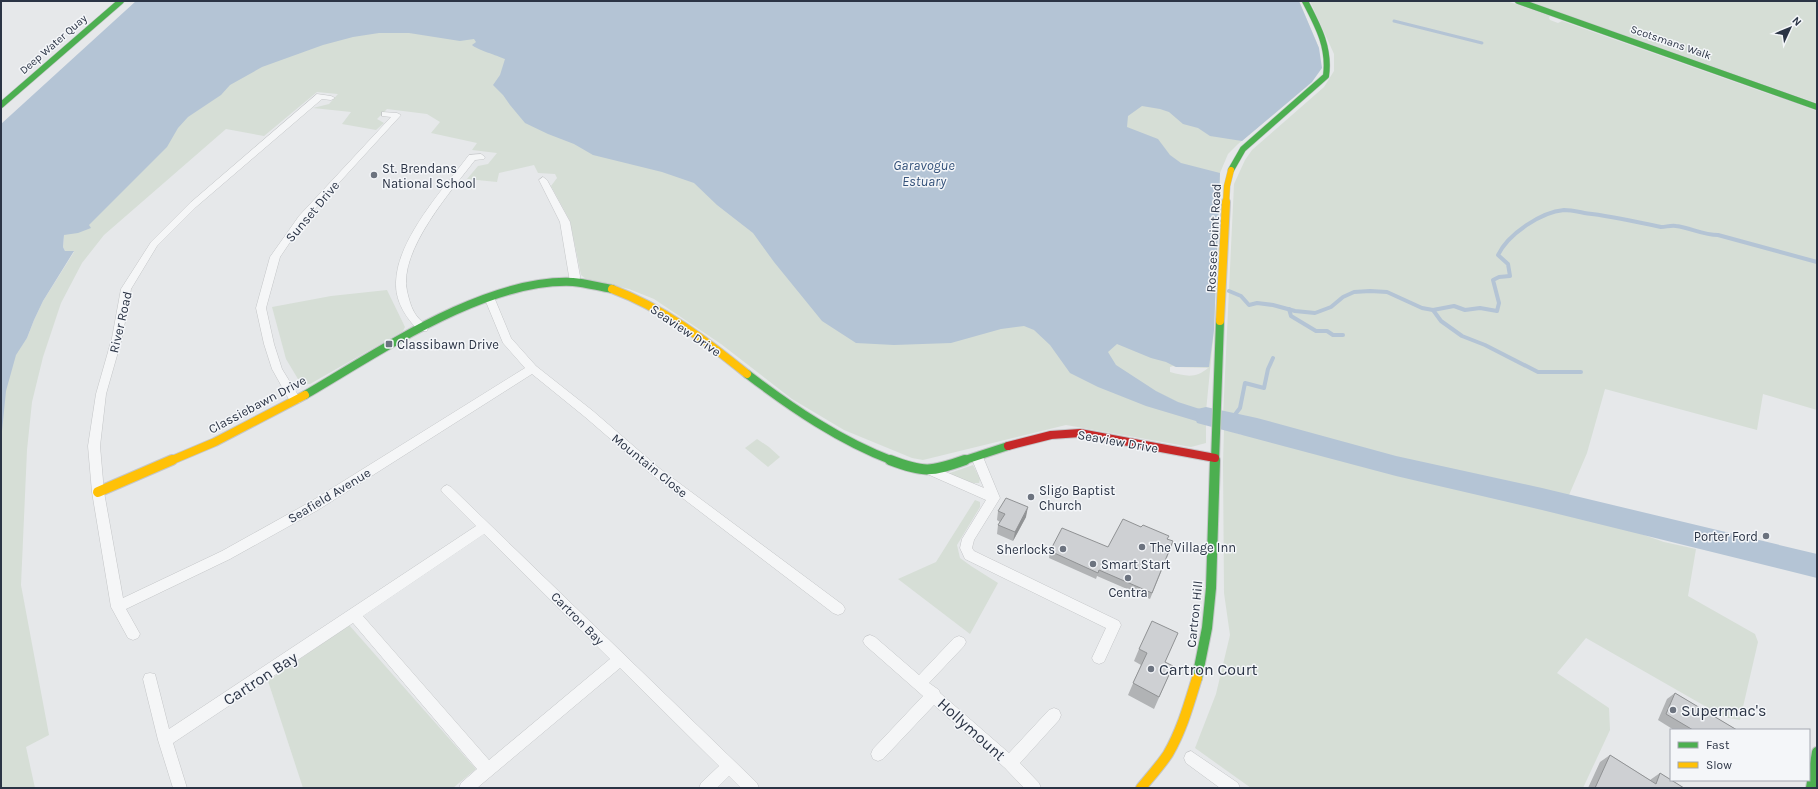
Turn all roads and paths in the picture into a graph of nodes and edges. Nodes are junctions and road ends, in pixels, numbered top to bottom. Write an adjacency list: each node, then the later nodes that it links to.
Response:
1 (121, 1): 5 (main road, Deep Water Quay)
2 (1305, 1): 15 (main road, Rosses Point Road)
3 (1518, 1): 6 (main road, Scotsmans Walk)
4 (331, 98): 20 (street, River Road)
5 (1, 105)
6 (1817, 107)
7 (385, 114): 14 (street, Sunset Drive)
8 (481, 158): 12 (street)
9 (543, 180): 10 (street)
10 (575, 282): 11 (main road, Seaview Drive); 18 (main road, Seaview Drive)
11 (489, 297): 12 (main road, Seaview Drive); 13 (street, Mountain Close)
12 (423, 328): 14 (main road, Classiebawn Drive)
13 (532, 369): 23 (street, Seafield Avenue); 24 (street, Mountain Close)
14 (295, 400): 20 (main road, Classiebawn Drive)
15 (1215, 428): 17 (main road, Cartron Hill)
16 (977, 457): 17 (main road, Seaview Drive); 18 (main road, Seaview Drive); 21 (street)
17 (1215, 458): 47 (main road, Cartron Hill)
18 (929, 470): 21 (street, Seaview Drive)
19 (447, 490): 22 (street, Cartron Bay)
20 (98, 492): 23 (street, River Road)
21 (994, 498): 29 (street)
22 (484, 527): 25 (street, Cartron Bay); 30 (street, Cartron Bay)
23 (118, 607): 26 (street, River Road)
24 (838, 609)
25 (354, 615): 35 (street, Cartron Bay); 41 (street)
26 (133, 634)
27 (870, 641): 32 (street, Hollymount)
28 (959, 642): 32 (street)
29 (1099, 658)
30 (620, 659): 40 (street, Cartron Bay); 41 (street)
31 (150, 679): 35 (street)
32 (920, 683): 33 (street, Hollymount)
33 (934, 695): 37 (street, Hollymount); 39 (street, Hollymount)
34 (1054, 715): 39 (street, Hollymount)
35 (165, 740): 42 (street)
36 (1817, 752): 49 (main road)
37 (878, 754)
38 (1191, 758): 48 (street)
39 (1010, 763): 46 (street, Hollymount)
40 (729, 766): 44 (street); 45 (street, Cartron Bay)
41 (488, 770): 43 (street)
42 (180, 788)
43 (466, 788)
44 (706, 788)
45 (752, 788)
46 (1034, 788)
47 (1141, 788)
48 (1233, 788)
49 (1811, 788)

